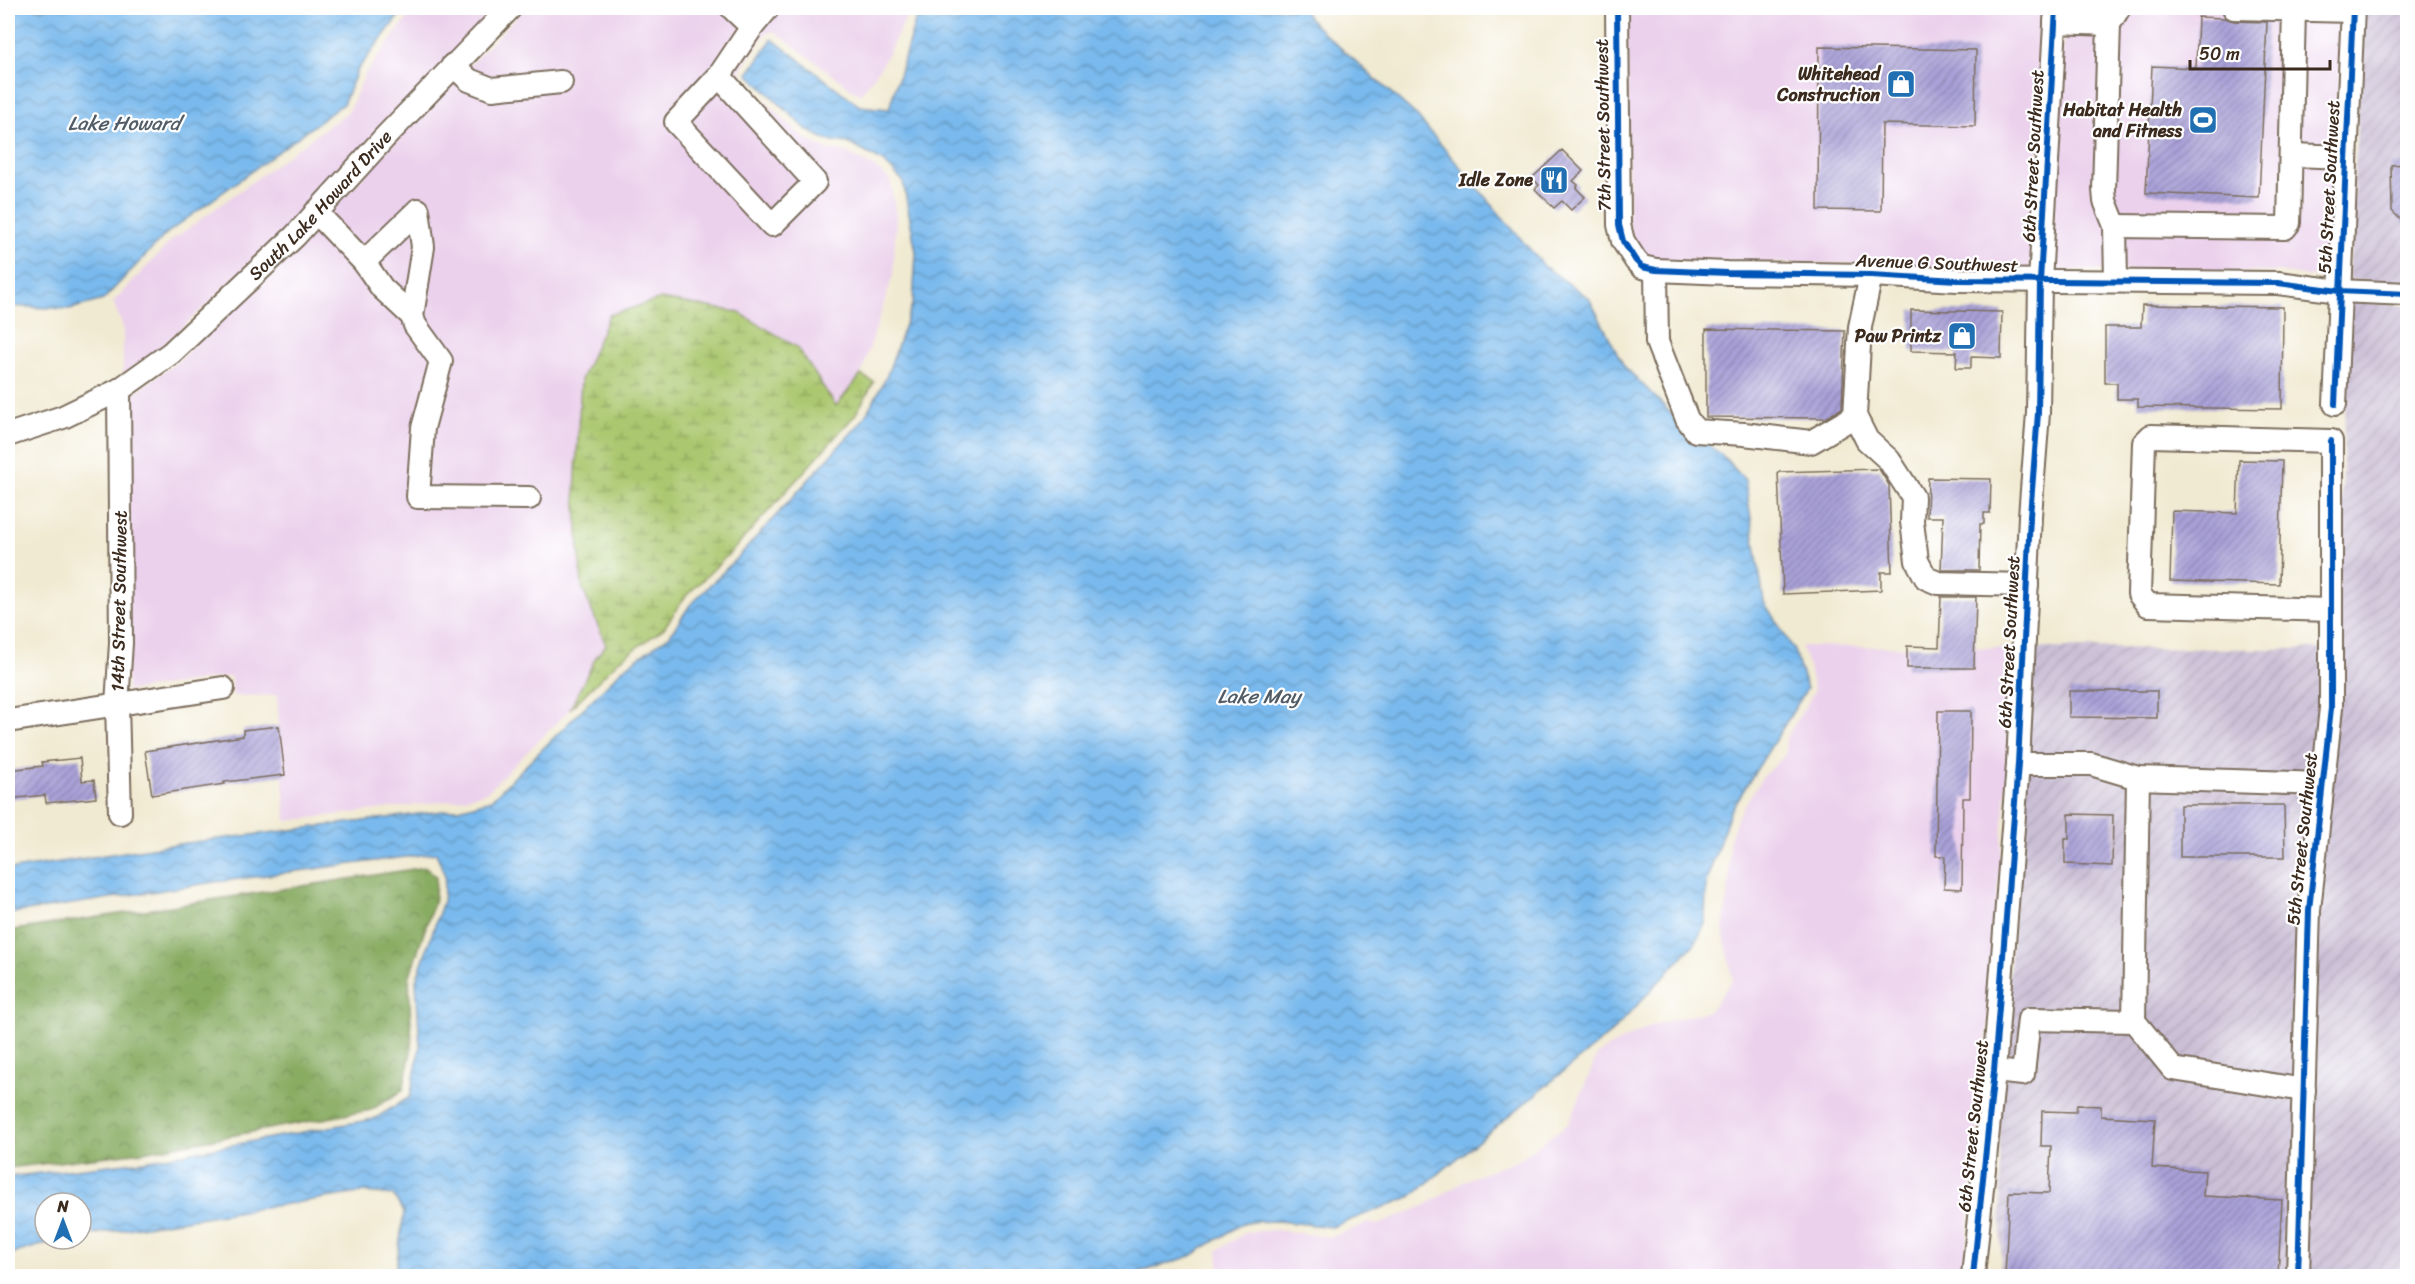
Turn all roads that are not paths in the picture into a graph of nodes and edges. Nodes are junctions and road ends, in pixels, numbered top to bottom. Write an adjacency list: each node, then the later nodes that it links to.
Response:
1 (510, 8): 11 (street, South Lake Howard Drive)
2 (732, 8): 10 (street)
3 (768, 8): 10 (street)
4 (1617, 8): 18 (street, 7th Street Southwest)
5 (2234, 8): 6 (street)
6 (2294, 9): 7 (street); 14 (street)
7 (2353, 9): 15 (street, 5th Street Southwest)
8 (2056, 15): 9 (street); 22 (street, 6th Street Southwest)
9 (2114, 16): 17 (street)
10 (752, 27): 12 (street)
11 (453, 66): 13 (street); 16 (street, South Lake Howard Drive)
12 (719, 76): 12 (street)
13 (561, 82)
14 (2292, 154): 15 (street); 17 (street)
15 (2346, 157): 24 (street, 5th Street Southwest)
16 (316, 212): 19 (street); 27 (street, South Lake Howard Drive)
17 (2115, 226): 23 (street)
18 (1623, 241): 20 (street, Avenue G Southwest)
19 (364, 262): 26 (street); 26 (street)
20 (1656, 270): 21 (street, Avenue G Southwest); 29 (street)
21 (1871, 274): 22 (street, Avenue G Southwest); 29 (street)
22 (2040, 281): 23 (street, Avenue G Southwest); 32 (street, 6th Street Southwest)
23 (2116, 281): 24 (street, Avenue G Southwest)
24 (2339, 291): 25 (street, Avenue G Southwest); 28 (street, 5th Street Southwest)
25 (2408, 294)
26 (412, 316): 31 (street)
27 (119, 390): 30 (street, South Lake Howard Drive); 35 (street, 14th Street Southwest)
28 (2335, 404)
29 (1855, 416): 32 (street)
30 (8, 435)
31 (529, 498)
32 (2027, 585): 37 (street, 6th Street Southwest)
33 (2331, 610): 33 (street, 5th Street Southwest); 39 (street, 5th Street Southwest)
34 (223, 688): 35 (street)
35 (117, 704): 36 (street); 40 (street, 14th Street Southwest)
36 (8, 722)
37 (2018, 765): 38 (street); 42 (street, 6th Street Southwest)
38 (2138, 778): 39 (street); 41 (street)
39 (2322, 784): 43 (street, 5th Street Southwest)
40 (120, 813)
41 (2134, 1021): 42 (street); 43 (street)
42 (1994, 1071): 44 (street, 6th Street Southwest)
43 (2304, 1090): 45 (street, 5th Street Southwest)
44 (1973, 1276)
45 (2298, 1276)

